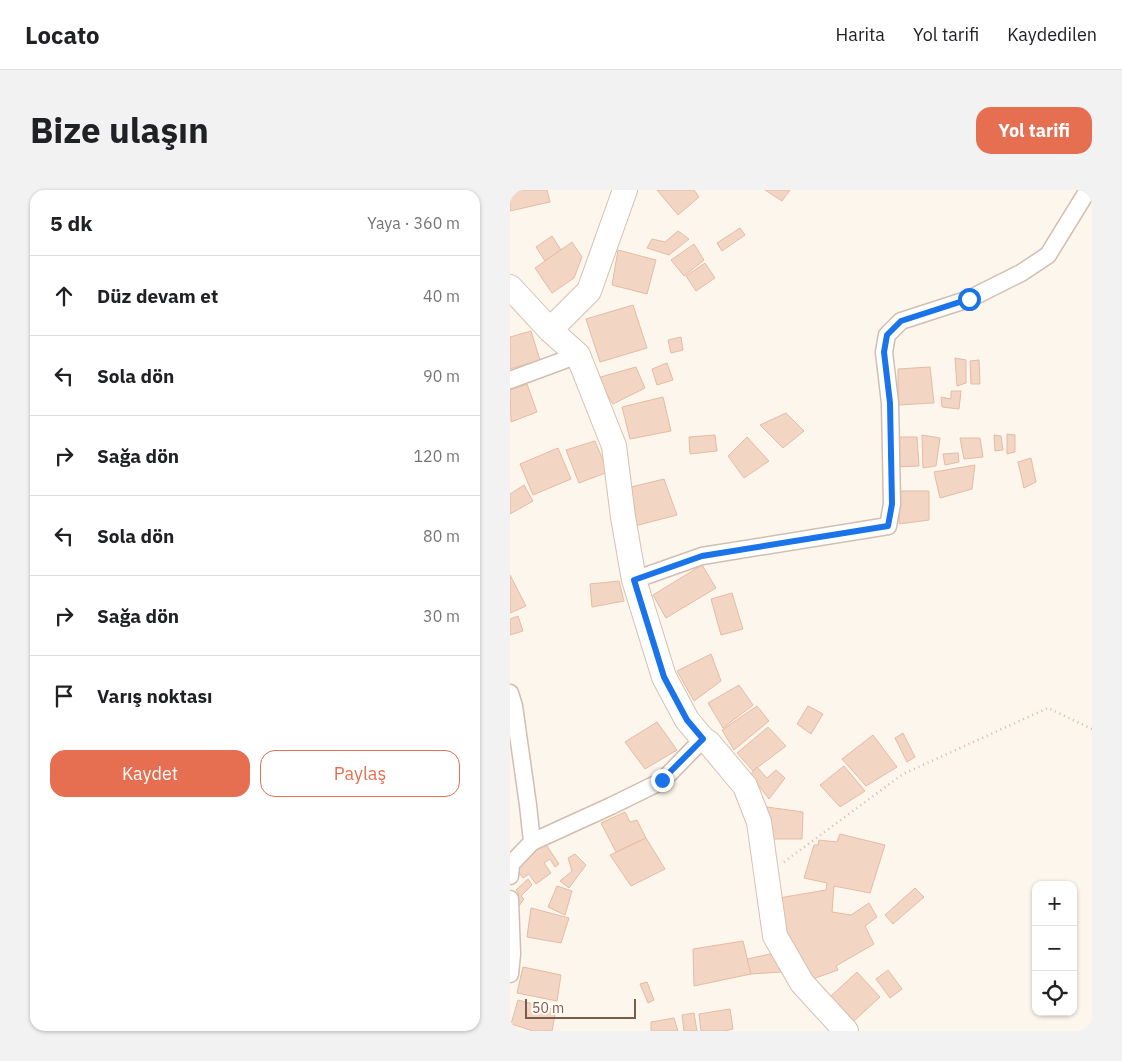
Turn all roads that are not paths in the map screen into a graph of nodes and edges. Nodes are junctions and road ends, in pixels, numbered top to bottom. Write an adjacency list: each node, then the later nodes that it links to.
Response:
1 (625, 190): 4 (street)
2 (1088, 190): 7 (street)
3 (510, 287): 4 (street)
4 (550, 330): 5 (street)
5 (578, 355): 6 (street); 7 (street)
6 (510, 380)
7 (634, 580): 9 (street)
8 (510, 693): 10 (street)
9 (703, 739): 10 (street); 14 (street)
10 (532, 842): 11 (street)
11 (510, 876)
12 (510, 900): 13 (street)
13 (510, 974)
14 (846, 1031)

